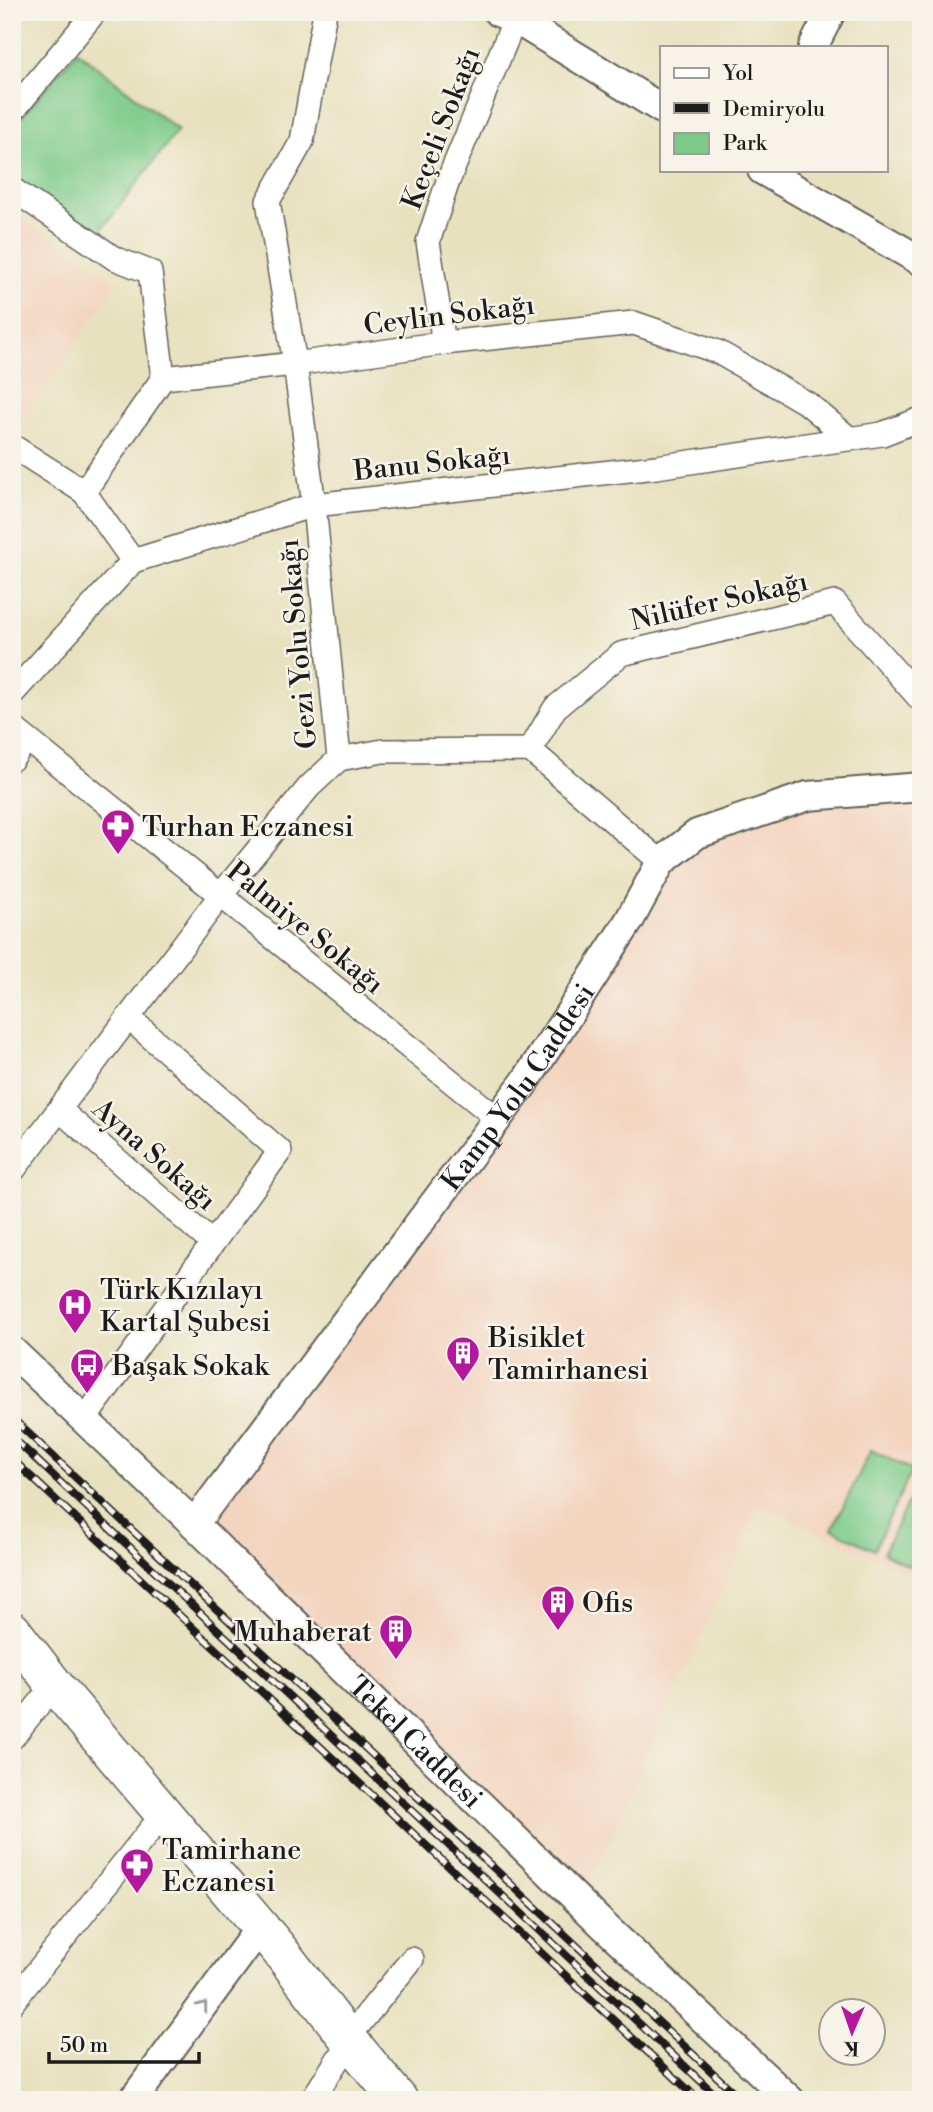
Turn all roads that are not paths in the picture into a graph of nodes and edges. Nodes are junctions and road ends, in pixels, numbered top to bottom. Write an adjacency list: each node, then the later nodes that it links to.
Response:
1 (95, 12): 7 (street)
2 (325, 12): 12 (street, Gezi Yolu Sokağı)
3 (831, 12): 5 (street)
4 (507, 16): 6 (street); 11 (street, Keçeli Sokağı)
5 (814, 46)
6 (660, 108)
7 (12, 112)
8 (765, 172): 10 (street)
9 (12, 189): 13 (street)
10 (921, 261)
11 (444, 343): 12 (street, Ceylin Sokağı); 15 (street, Ceylin Sokağı)
12 (295, 364): 13 (street, Ceylin Sokağı); 18 (street, Gezi Yolu Sokağı)
13 (163, 378): 17 (street)
14 (921, 419): 15 (street, Banu Sokağı)
15 (850, 439): 18 (street, Banu Sokağı)
16 (12, 446): 17 (street)
17 (84, 492): 19 (street)
18 (314, 505): 19 (street, Banu Sokağı); 25 (street, Gezi Yolu Sokağı)
19 (133, 561): 20 (street)
20 (12, 694)
21 (921, 700): 23 (street, Nilüfer Sokağı)
22 (20, 733): 24 (street); 28 (street, Palmiye Sokağı)
23 (530, 750): 25 (street); 27 (street)
24 (12, 759)
25 (339, 760): 28 (street, Gezi Yolu Sokağı)
26 (921, 788): 27 (street, Kamp Yolu Caddesi)
27 (661, 862): 31 (street, Kamp Yolu Caddesi)
28 (220, 896): 29 (street, Gezi Yolu Sokağı); 31 (street, Palmiye Sokağı)
29 (128, 1017): 30 (street, Gezi Yolu Sokağı); 33 (street)
30 (60, 1110): 32 (street, Gezi Yolu Sokağı); 33 (street, Ayna Sokağı)
31 (498, 1119): 36 (street, Kamp Yolu Caddesi)
32 (12, 1172)
33 (212, 1243): 35 (street)
34 (12, 1352): 35 (street, Tekel Caddesi)
35 (84, 1420): 36 (street, Tekel Caddesi)
36 (194, 1524): 50 (street, Tekel Caddesi)
37 (12, 1630): 39 (main road)
38 (12, 1660): 39 (main road)
39 (49, 1693): 40 (street); 41 (main road); 42 (main road)
40 (12, 1738)
41 (151, 1829): 42 (main road); 44 (street)
42 (254, 1937): 45 (main road); 46 (street, one-way to 42)
43 (412, 1959): 45 (street)
44 (12, 2003)
45 (343, 2049): 47 (street); 48 (main road); 49 (main road)
46 (133, 2100)
47 (312, 2100)
48 (373, 2100)
49 (399, 2100)
50 (790, 2100)

